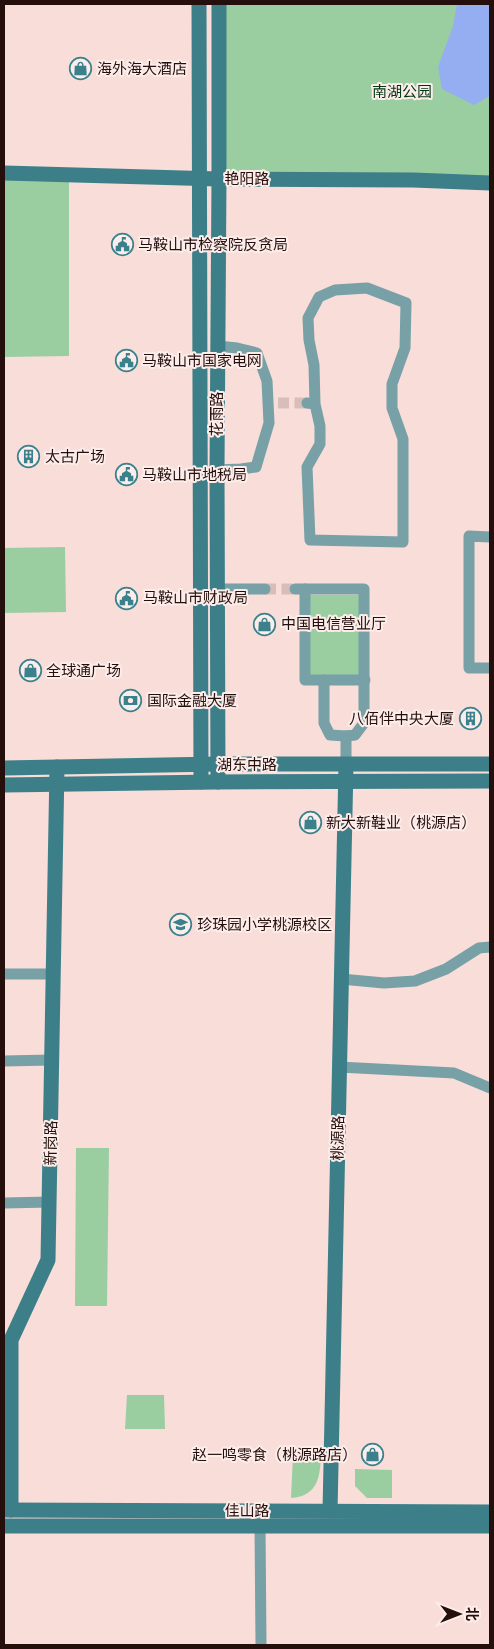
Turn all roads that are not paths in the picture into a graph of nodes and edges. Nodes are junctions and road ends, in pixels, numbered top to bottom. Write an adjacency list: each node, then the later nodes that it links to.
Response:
1 (199, 4): 4 (street)
2 (218, 4): 5 (street, 花雨路)
3 (4, 174): 4 (street, 艳阳路)
4 (200, 179): 5 (street, 艳阳路); 19 (street)
5 (219, 179): 6 (street, 艳阳路); 7 (street, 花雨路)
6 (490, 184)
7 (218, 346): 9 (street, 花雨路); 9 (street)
8 (311, 403): 8 (street)
9 (217, 470): 11 (street, 花雨路)
10 (490, 537): 13 (street)
11 (217, 589): 12 (street); 17 (street, 花雨路)
12 (265, 589)
13 (490, 668)
14 (324, 680): 15 (street); 15 (street); 16 (street)
15 (365, 680): 16 (street)
16 (346, 736): 20 (street)
17 (218, 764): 19 (street, 湖东中路); 20 (street, 湖东中路); 25 (street, 花雨路)
18 (490, 764): 20 (street, 湖东中路)
19 (201, 765): 21 (street, 湖东中路); 24 (street)
20 (346, 765): 26 (street, 桃源路)
21 (57, 767): 22 (street, 湖东中路); 28 (street, 新岗路)
22 (4, 768)
23 (490, 781): 26 (street, 湖东中路)
24 (201, 782): 25 (street, 湖东中路); 28 (street, 湖东中路)
25 (218, 782): 26 (street, 湖东中路)
26 (346, 782): 32 (street, 桃源路)
27 (4, 785): 28 (street, 湖东中路)
28 (57, 785): 31 (street, 新岗路)
29 (490, 947): 32 (street)
30 (4, 974): 31 (street)
31 (54, 974): 33 (street, 新岗路)
32 (341, 979): 35 (street, 桃源路)
33 (52, 1060): 34 (street); 37 (street, 新岗路)
34 (4, 1061)
35 (339, 1068): 36 (street); 41 (street, 桃源路)
36 (490, 1088)
37 (50, 1202): 38 (street); 39 (street, 新岗路)
38 (4, 1203)
39 (8, 1340): 40 (street, 新岗路)
40 (8, 1510): 41 (street, 佳山路)
41 (330, 1512): 42 (street, 佳山路)
42 (490, 1512)
43 (4, 1526): 44 (street, 佳山路)
44 (260, 1526): 45 (street, 佳山路); 46 (street)
45 (490, 1526)
46 (261, 1645)

